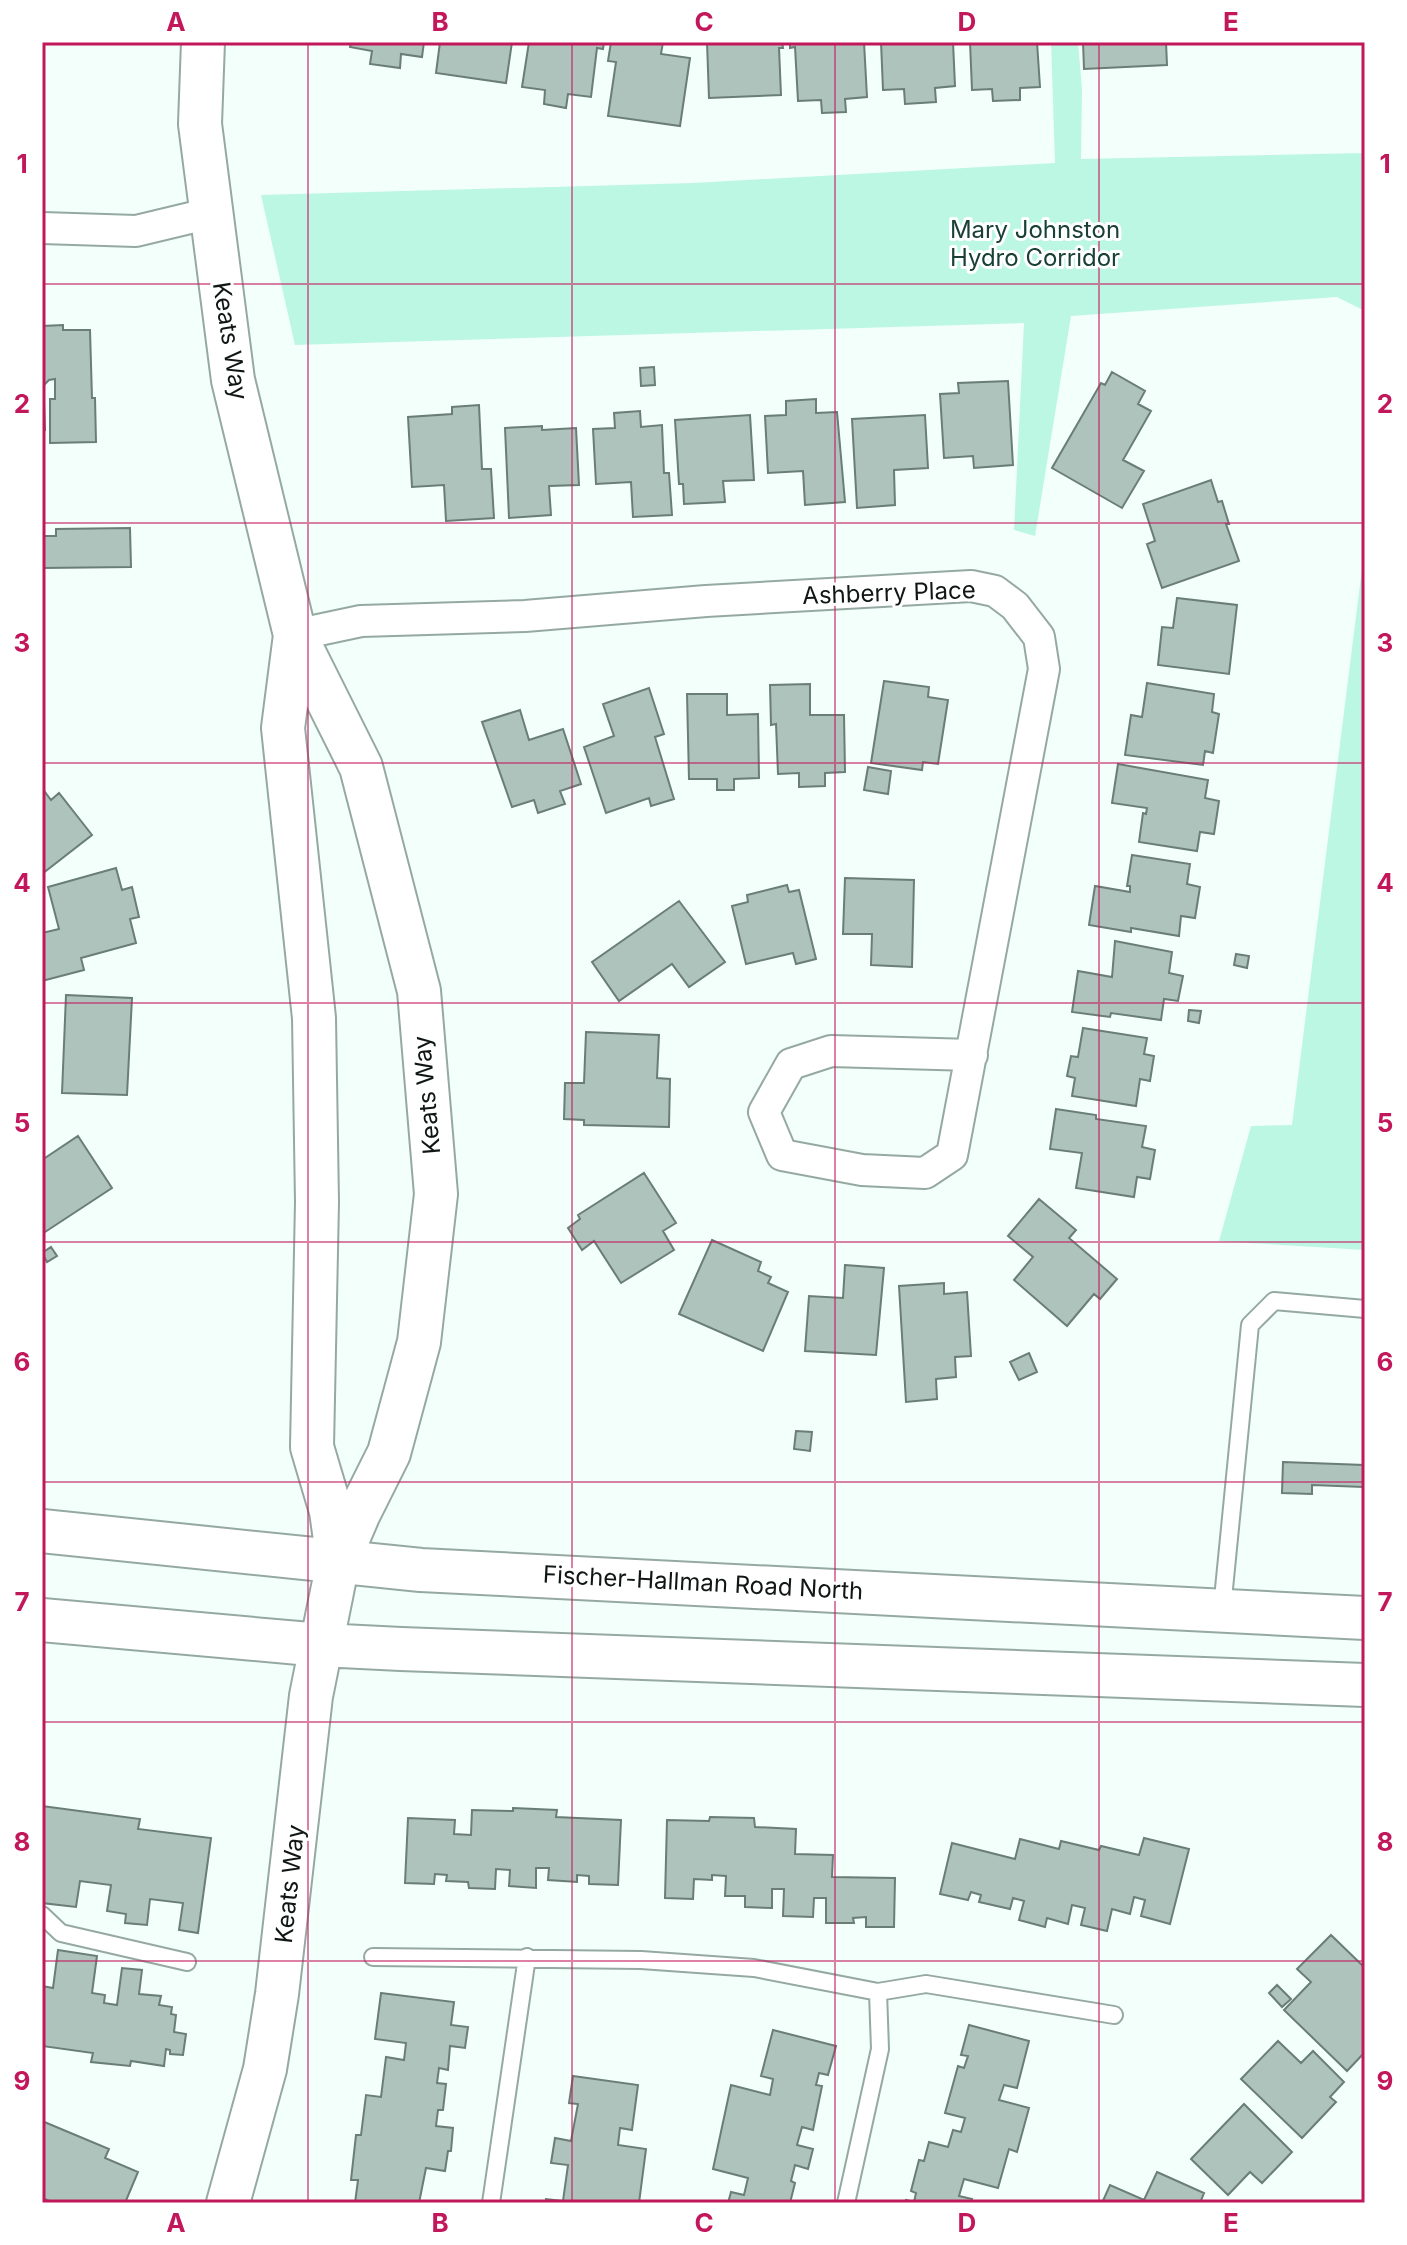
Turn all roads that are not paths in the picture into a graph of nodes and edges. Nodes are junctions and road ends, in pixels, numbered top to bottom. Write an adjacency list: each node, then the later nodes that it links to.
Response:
1 (203, 42): 2 (street, Keats Way)
2 (211, 213): 3 (street); 4 (street, Keats Way)
3 (42, 228)
4 (295, 635): 5 (street, Ashberry Place); 8 (street, Keats Way); 8 (street, Keats Way)
5 (972, 1055): 5 (street, Ashberry Place)
6 (1365, 1309): 9 (lane)
7 (42, 1531): 8 (street, Fischer-Hallman Road North)
8 (338, 1562): 9 (street, Fischer-Hallman Road North); 12 (street, Keats Way)
9 (1222, 1609): 10 (street, Fischer-Hallman Road North)
10 (1365, 1618)
11 (42, 1620): 12 (street)
12 (321, 1645): 13 (street); 20 (street, Keats Way)
13 (1365, 1685)
14 (42, 1915): 17 (lane)
15 (373, 1957): 16 (lane)
16 (527, 1957): 18 (lane); 21 (lane)
17 (187, 1962)
18 (878, 1992): 19 (lane); 22 (lane)
19 (1114, 2015)
20 (228, 2203)
21 (491, 2203)
22 (846, 2203)

